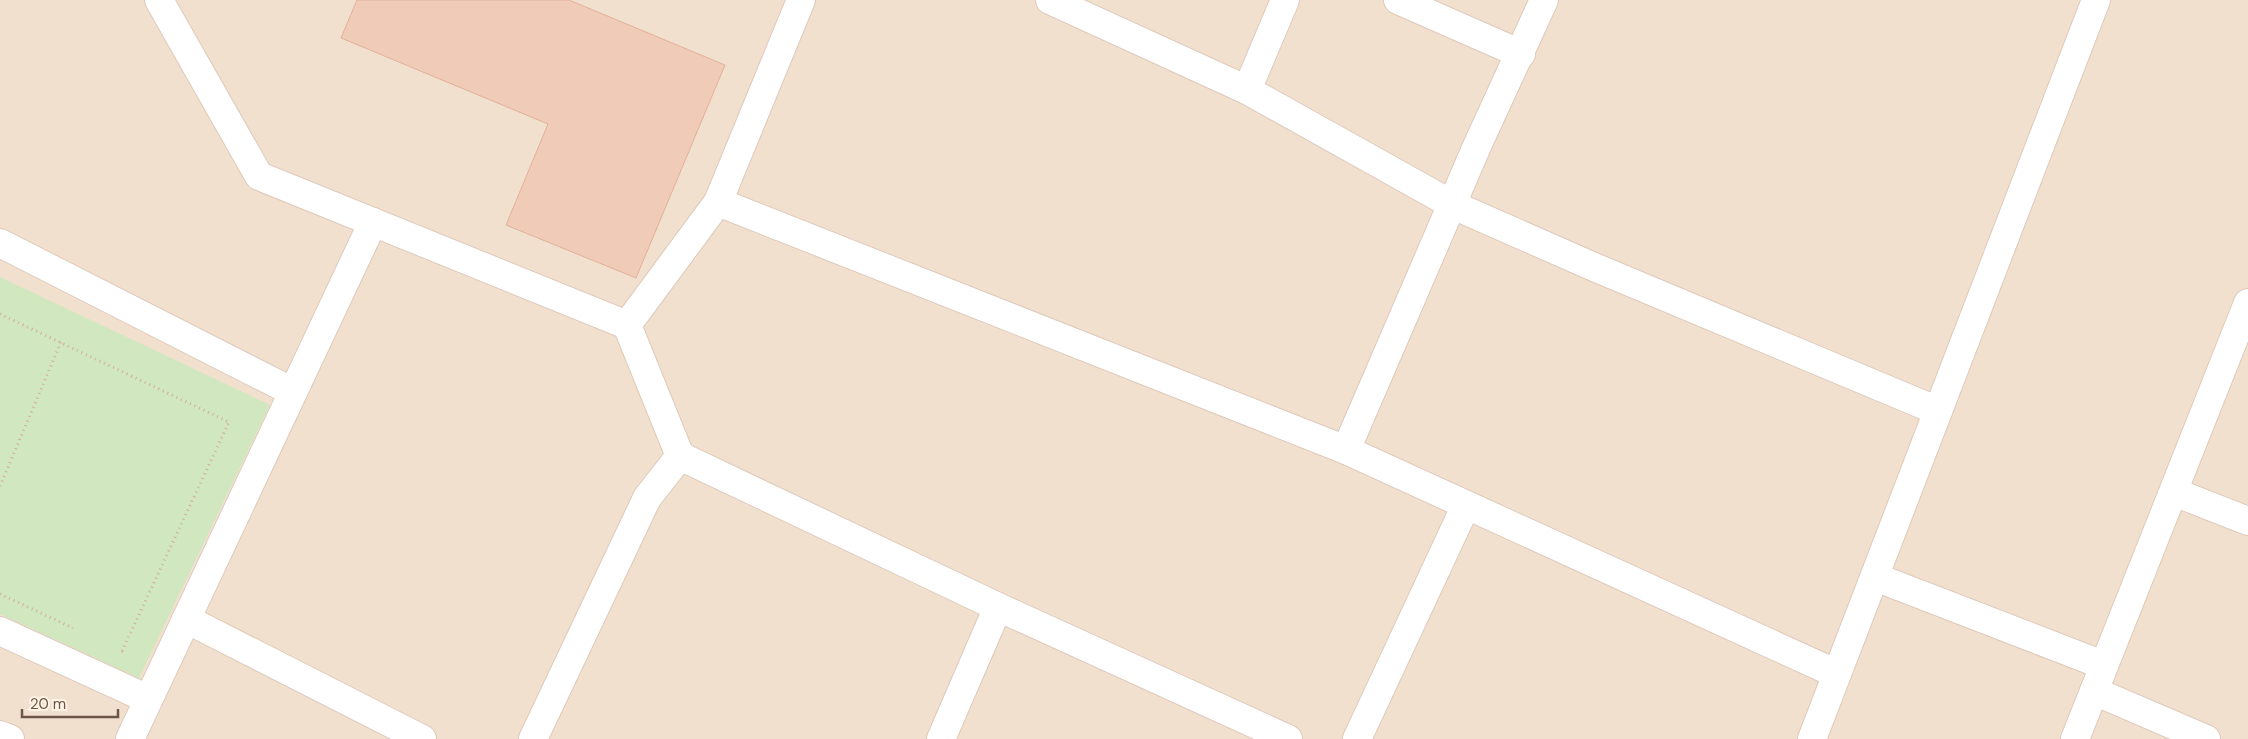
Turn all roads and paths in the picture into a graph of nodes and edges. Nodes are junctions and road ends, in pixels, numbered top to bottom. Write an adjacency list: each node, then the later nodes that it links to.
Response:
1 (159, 0): 12 (street)
2 (801, 0): 10 (street)
3 (1050, 0): 9 (street)
4 (1285, 0): 9 (street)
5 (1398, 0): 8 (street)
6 (1544, 0): 8 (street)
7 (2096, 0): 19 (street)
8 (1520, 54): 11 (street)
9 (1247, 90): 11 (street)
10 (718, 202): 16 (street); 20 (street)
11 (1453, 205): 19 (street); 20 (street)
12 (372, 222): 16 (street); 18 (street)
13 (0, 243): 18 (street)
14 (2248, 303): 23 (street)
15 (0, 314): 17 (path)
16 (627, 325): 21 (street)
17 (61, 342): 22 (path); 32 (path)
18 (293, 392): 29 (street)
19 (1938, 411): 26 (street)
20 (1346, 450): 24 (street)
21 (680, 456): 28 (street); 41 (street)
22 (0, 486)
23 (2174, 492): 25 (street); 33 (street)
24 (1466, 505): 34 (street); 44 (street)
25 (2248, 521)
26 (1875, 577): 33 (street); 34 (street)
27 (0, 594): 31 (path)
28 (998, 607): 42 (street); 43 (street)
29 (186, 620): 36 (street); 40 (street)
30 (0, 631): 36 (street)
31 (79, 631)
32 (114, 647)
33 (2103, 665): 35 (street)
34 (1837, 674): 45 (street)
35 (2094, 691): 46 (street); 47 (street)
36 (148, 700): 39 (street)
37 (0, 735): 38 (street)
38 (10, 739)
39 (130, 739)
40 (422, 739)
41 (533, 739)
42 (941, 739)
43 (1288, 739)
44 (1357, 739)
45 (1812, 739)
46 (2075, 739)
47 (2206, 739)

